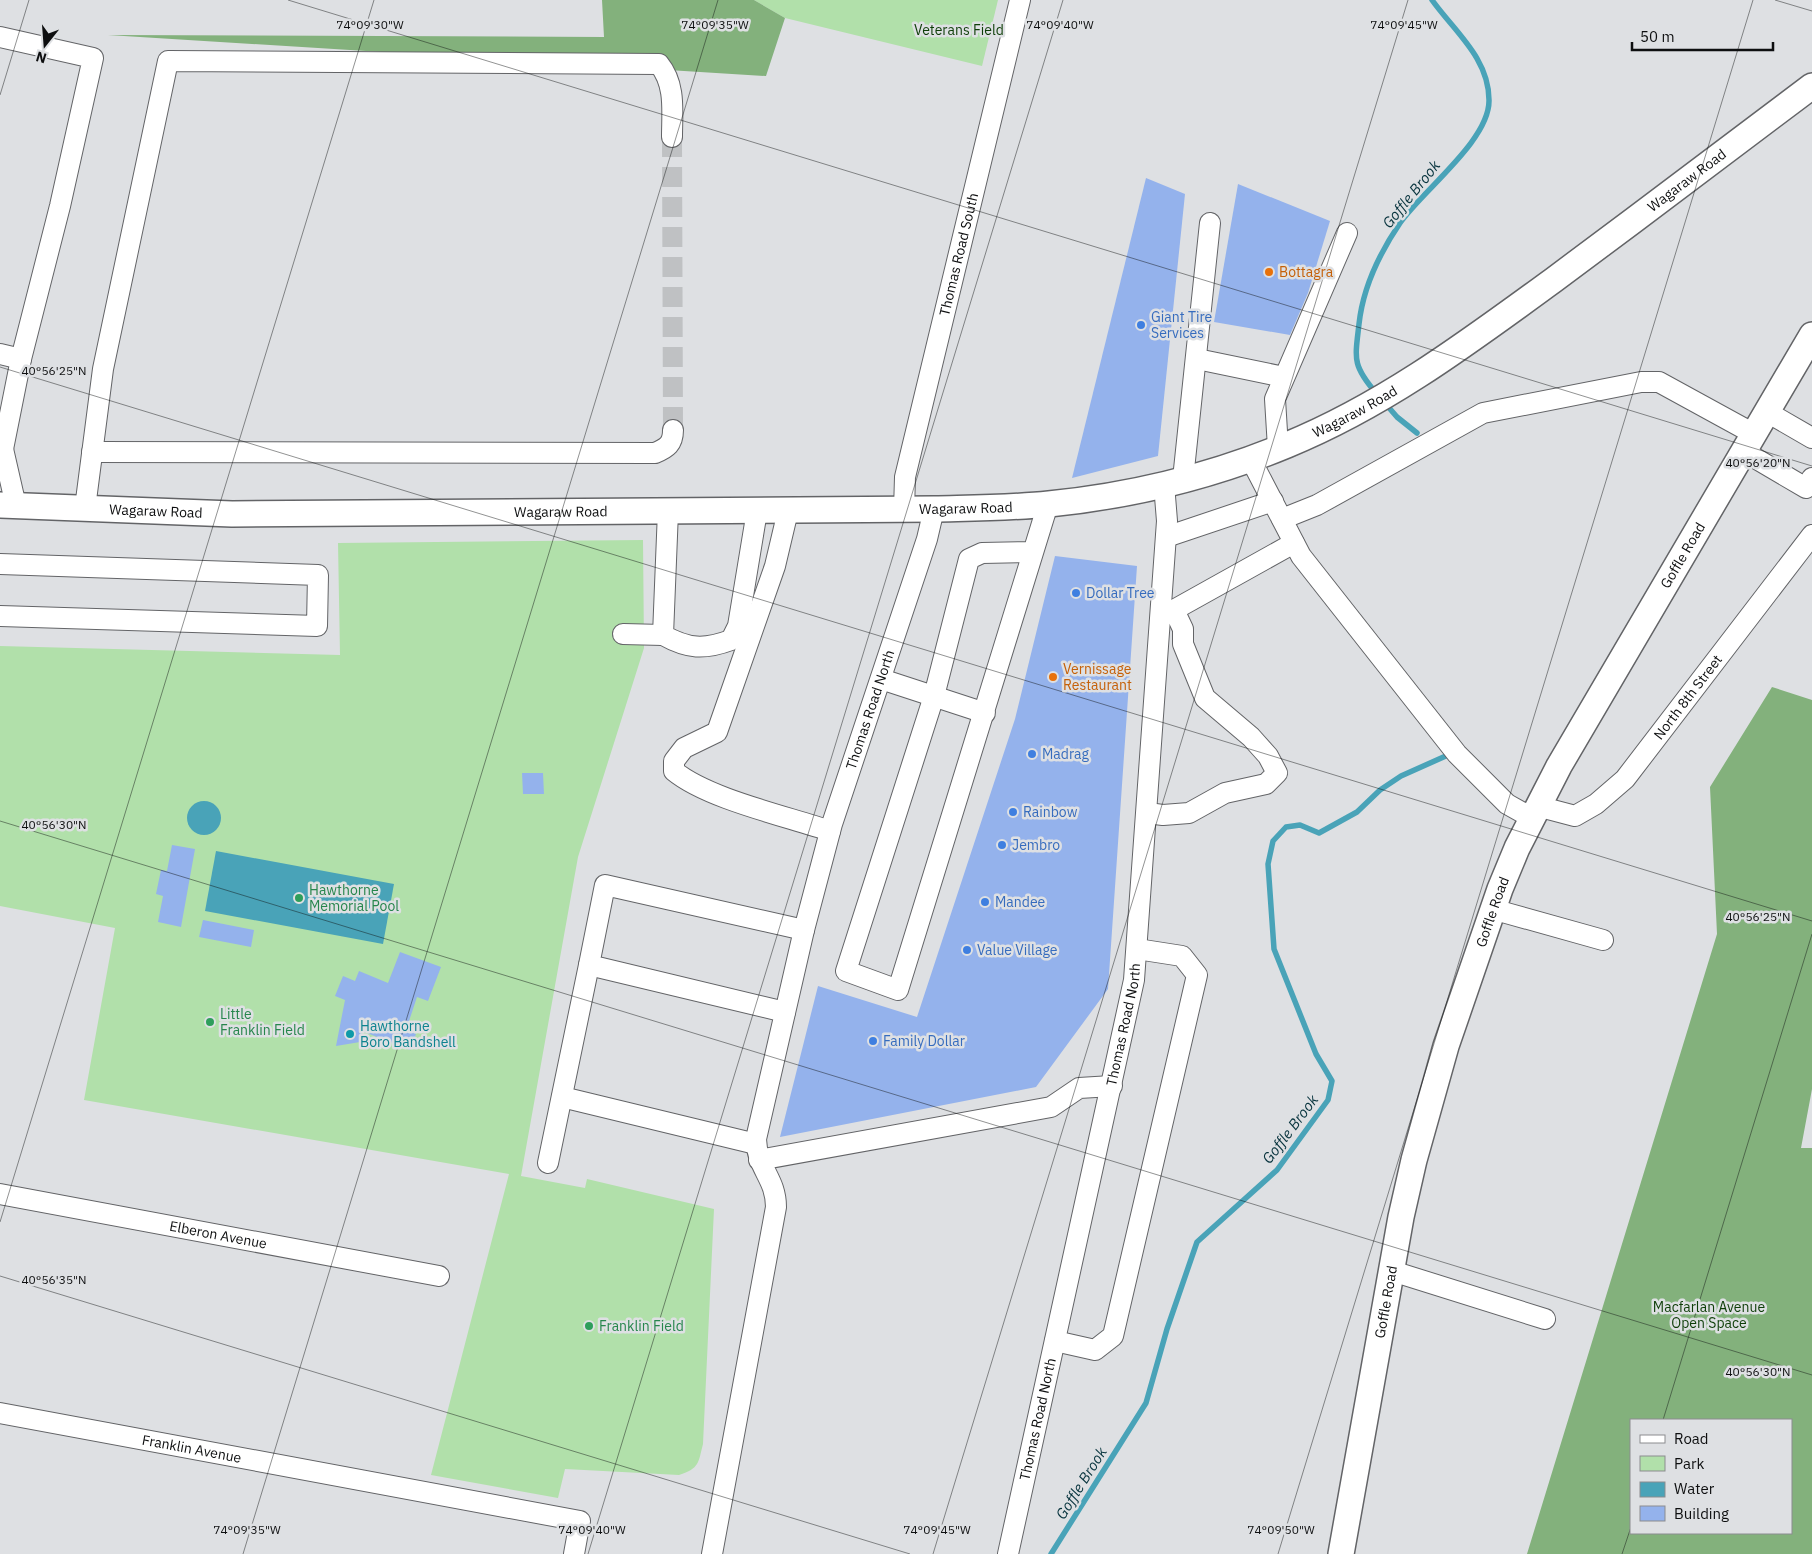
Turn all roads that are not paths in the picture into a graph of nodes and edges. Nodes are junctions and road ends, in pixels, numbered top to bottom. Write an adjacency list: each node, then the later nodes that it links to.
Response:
1 (1020, 0): 27 (street, Thomas Road South)
2 (0, 37): 9 (street)
3 (1812, 86): 16 (main road, Wagaraw Road)
4 (672, 137): 18 (street)
5 (1210, 223): 10 (street, Thomas Road North)
6 (1347, 232): 11 (street)
7 (1812, 335): 12 (main road, Goffle Road)
8 (0, 354): 9 (street)
9 (21, 359): 17 (street)
10 (1197, 359): 11 (street); 21 (street, Thomas Road North)
11 (1284, 378): 16 (street)
12 (1767, 412): 14 (street); 15 (main road, Goffle Road)
13 (673, 430): 18 (street)
14 (1812, 438)
15 (1749, 442): 20 (street); 28 (street); 43 (main road, Goffle Road)
16 (1278, 448): 19 (main road, Wagaraw Road)
17 (2, 452): 23 (street)
18 (92, 452): 24 (street)
19 (1250, 458): 21 (main road, Wagaraw Road); 28 (street)
20 (1812, 478)
21 (1174, 481): 22 (main road, Wagaraw Road); 32 (street, Thomas Road North)
22 (1048, 504): 25 (main road, Wagaraw Road); 34 (street)
23 (8, 505): 24 (main road, Wagaraw Road)
24 (85, 508): 29 (main road, Wagaraw Road)
25 (934, 509): 27 (main road, Wagaraw Road); 40 (street, Thomas Road North)
26 (788, 510): 27 (main road, Wagaraw Road); 30 (main road, Wagaraw Road); 45 (street)
27 (904, 510)
28 (1277, 510): 32 (street); 33 (street)
29 (668, 511): 30 (main road, Wagaraw Road); 39 (street)
30 (757, 511): 39 (street)
31 (1812, 535): 43 (street, North 8th Street)
32 (1166, 537): 36 (street, Thomas Road North)
33 (1294, 543): 36 (street); 43 (street)
34 (1033, 552): 41 (street); 42 (street)
35 (0, 564): 37 (street)
36 (1167, 614): 44 (street, Thomas Road North); 44 (street)
37 (0, 616)
38 (623, 634): 39 (street)
39 (663, 634)
40 (881, 679): 41 (street); 45 (street, Thomas Road North)
41 (934, 696): 42 (street); 42 (street)
42 (985, 713)
43 (1535, 812): 46 (main road, Goffle Road)
44 (1147, 813): 49 (street, Thomas Road North)
45 (830, 831): 47 (street, Thomas Road North)
46 (1492, 909): 48 (street); 57 (main road, Goffle Road)
47 (804, 930): 50 (street); 51 (street, Thomas Road North)
48 (1603, 940)
49 (1137, 949): 52 (street, Thomas Road North); 60 (street)
50 (589, 965): 51 (street); 53 (street)
51 (785, 1012): 54 (street, Thomas Road North)
52 (1112, 1086): 54 (street); 60 (street, Thomas Road North)
53 (562, 1096): 54 (street); 55 (street)
54 (758, 1152): 63 (street)
55 (548, 1164)
56 (0, 1194): 58 (street, Elberon Avenue)
57 (1392, 1271): 59 (street); 65 (main road, Goffle Road)
58 (439, 1276)
59 (1545, 1319)
60 (1055, 1341): 64 (street, Thomas Road North)
61 (0, 1413): 62 (street, Franklin Avenue)
62 (574, 1554)
63 (712, 1554)
64 (1008, 1554)
65 (1341, 1554)

